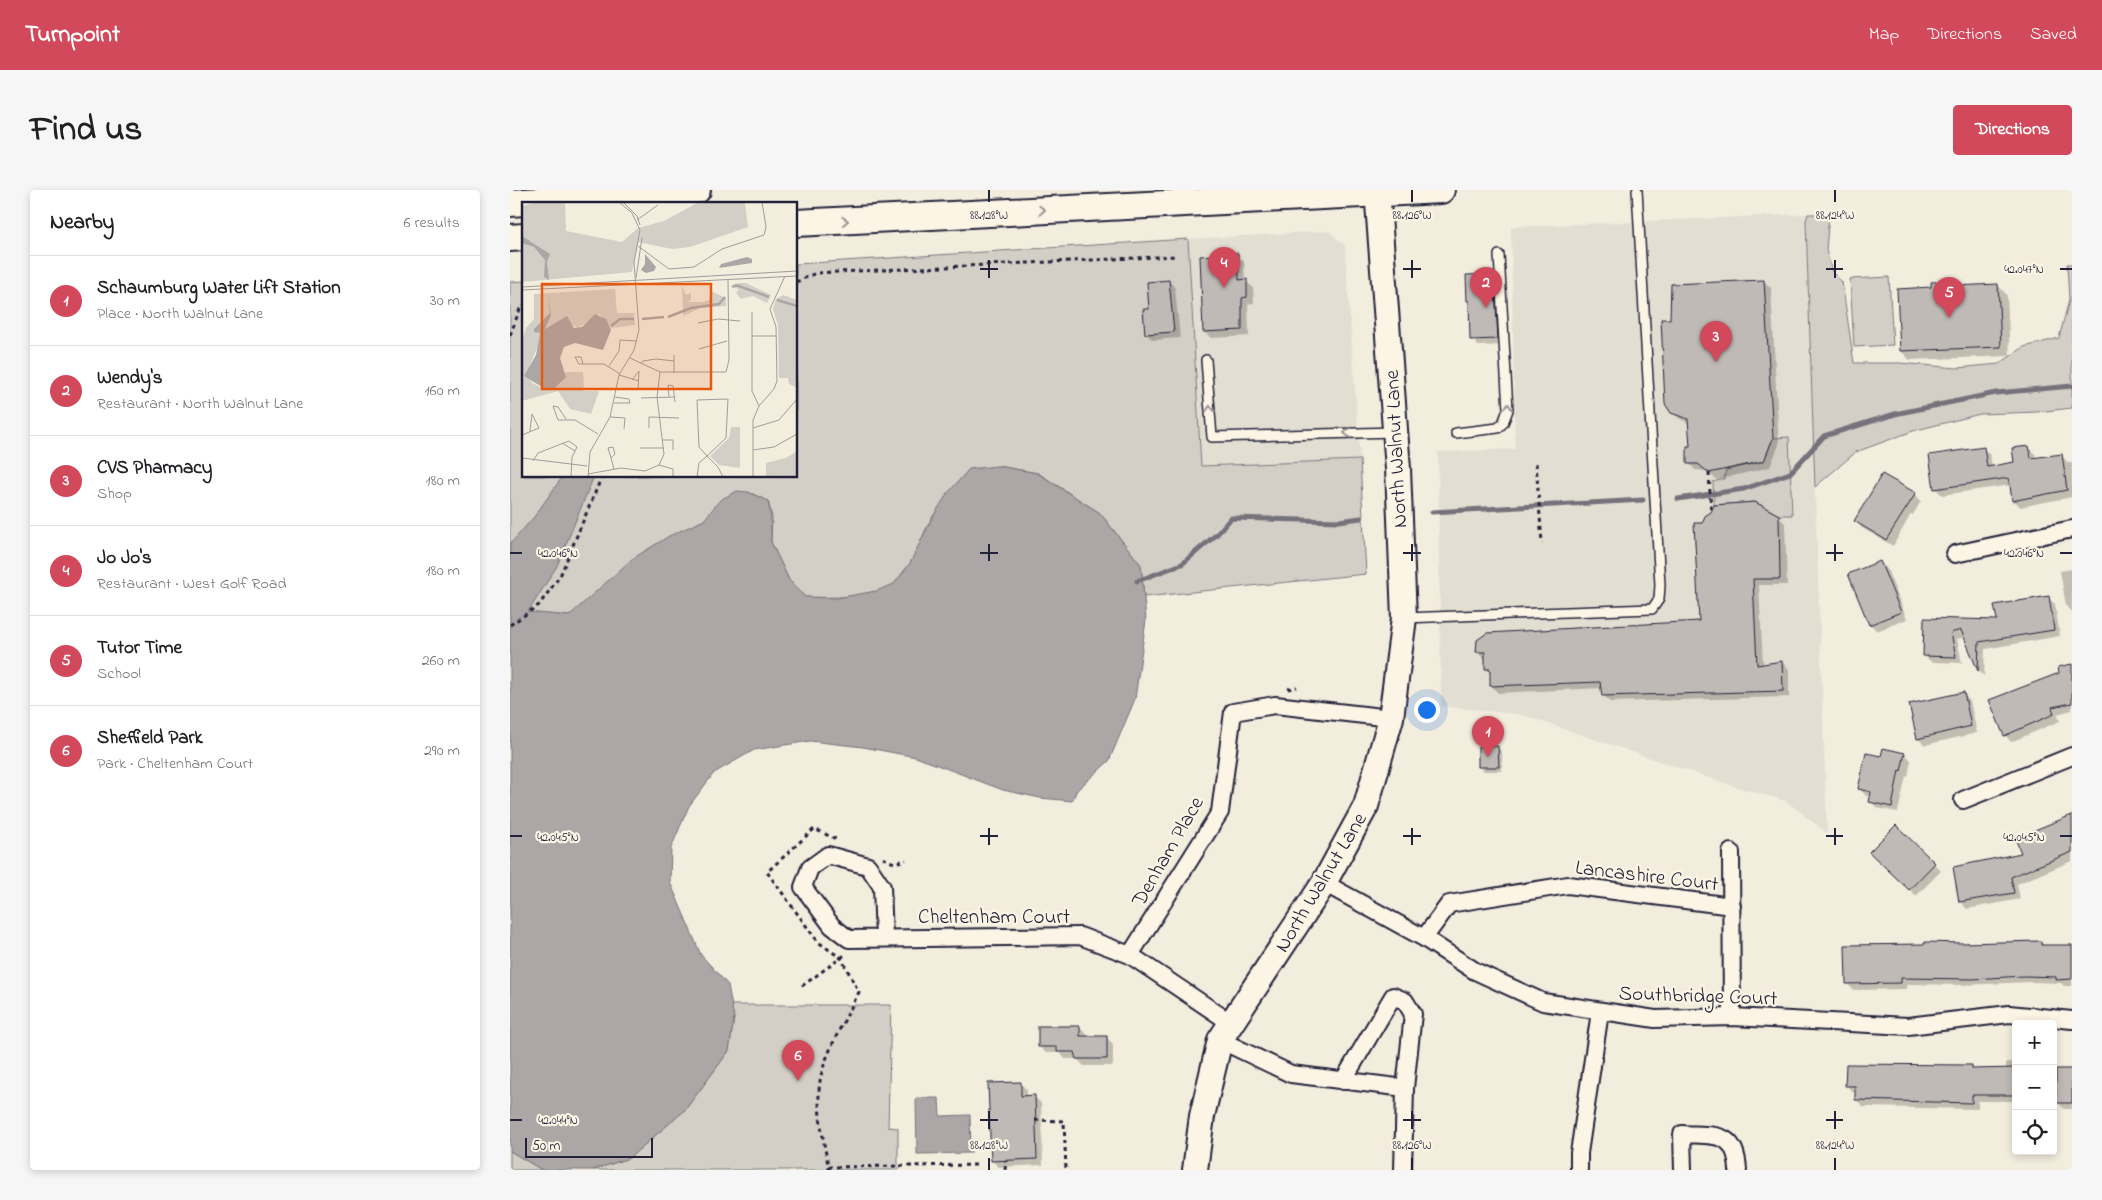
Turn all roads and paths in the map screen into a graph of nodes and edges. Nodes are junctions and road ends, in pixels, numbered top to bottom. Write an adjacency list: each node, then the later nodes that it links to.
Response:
1 (698, 190): 5 (main road)
2 (1441, 190): 4 (main road)
3 (1637, 190): 22 (lane)
4 (1377, 191): 6 (main road, one-way to 4); 13 (street, North Walnut Lane)
5 (524, 202)
6 (798, 223)
7 (1499, 255): 14 (lane, one-way to 7)
8 (1177, 256): 9 (path)
9 (798, 281)
10 (522, 308): 11 (path)
11 (510, 335)
12 (1206, 360): 13 (lane, one-way to 12)
13 (1395, 432): 22 (street, North Walnut Lane)
14 (1456, 433)
15 (1536, 463): 20 (path)
16 (1709, 473): 18 (path)
17 (601, 478): 23 (path)
18 (1711, 512)
19 (2072, 529): 21 (street)
20 (1542, 543)
21 (1955, 554)
22 (1404, 618): 24 (street, North Walnut Lane)
23 (510, 625)
24 (1391, 718): 28 (street, North Walnut Lane); 33 (street, Denham Place)
25 (2072, 756): 26 (street)
26 (1963, 800)
27 (1731, 852): 29 (street, Lancashire Court)
28 (1324, 883): 31 (street, Southbridge Court); 39 (street, North Walnut Lane)
29 (1732, 906): 31 (street, Lancashire Court); 37 (street, Lancashire Court)
30 (884, 938): 32 (street, Cheltenham Court); 32 (street); 33 (street, Cheltenham Court)
31 (1424, 938): 36 (street, Southbridge Court)
32 (849, 939): 34 (path)
33 (1130, 956): 39 (street, Cheltenham Court)
34 (841, 958): 35 (path); 45 (path)
35 (802, 986)
36 (1600, 1012): 37 (street, Southbridge Court); 50 (street)
37 (1732, 1017): 38 (street, Southbridge Court)
38 (2072, 1020)
39 (1226, 1032): 40 (street, Cheltenham Court); 48 (street, North Walnut Lane)
40 (1343, 1081): 41 (street, Cheltenham Court); 41 (street)
41 (1405, 1088): 49 (street)
42 (1035, 1120): 47 (path)
43 (1006, 1160): 46 (path)
44 (978, 1165): 45 (path)
45 (829, 1168)
46 (1005, 1170)
47 (1066, 1170)
48 (1194, 1170)
49 (1403, 1170)
50 (1579, 1170)
51 (1683, 1170): 52 (street)
52 (1738, 1170)

